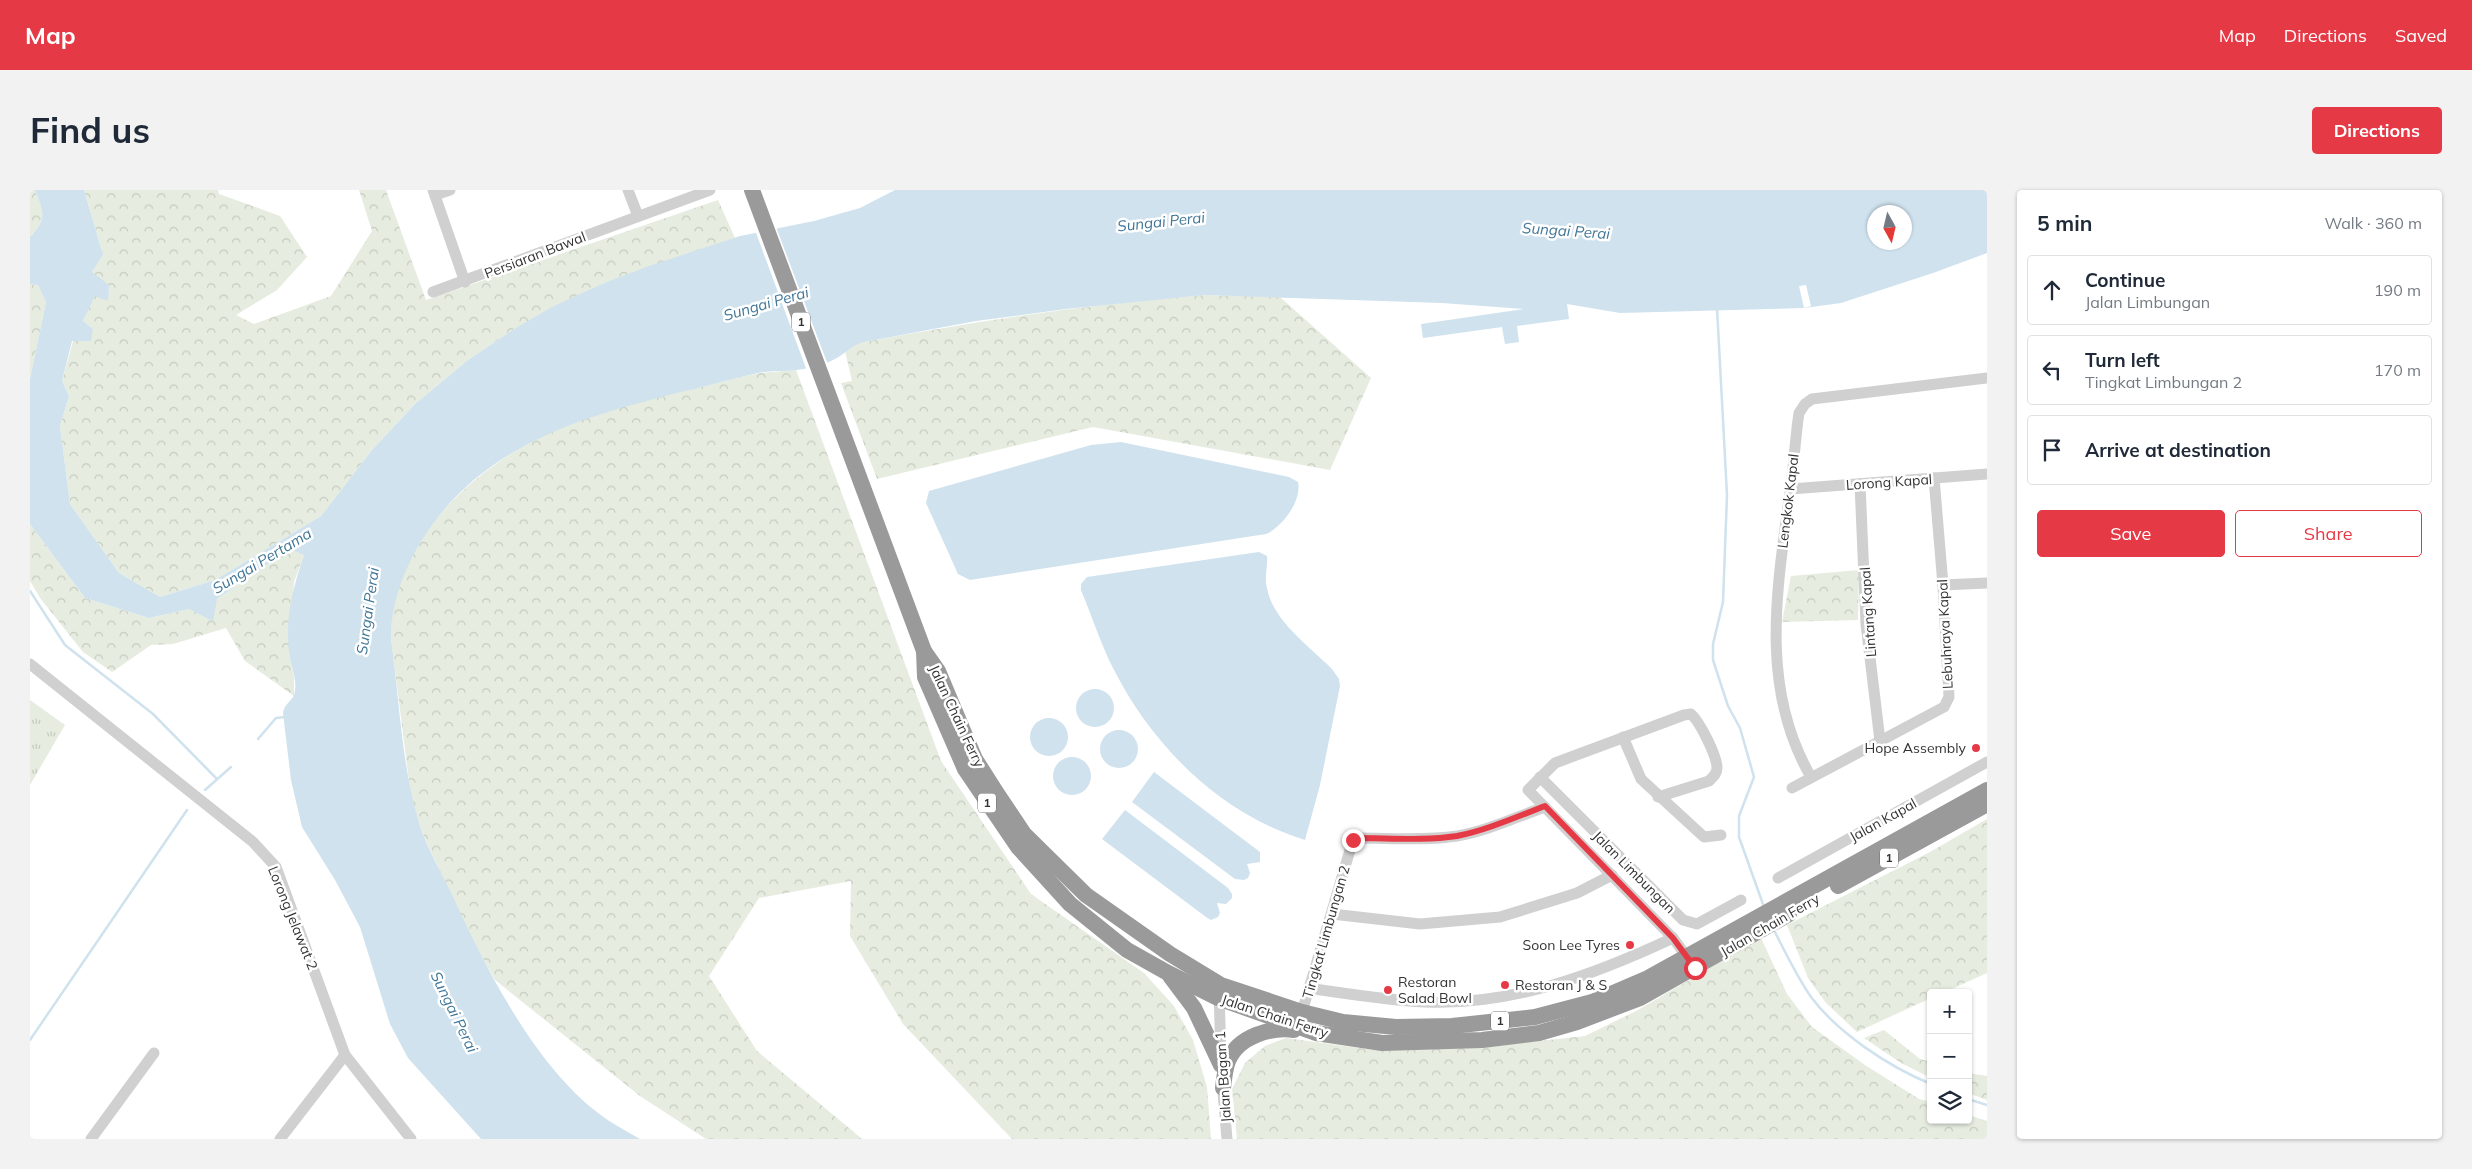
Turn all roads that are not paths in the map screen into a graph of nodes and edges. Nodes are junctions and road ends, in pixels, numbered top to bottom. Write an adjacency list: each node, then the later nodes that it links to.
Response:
1 (450, 190): 5 (street)
2 (628, 190): 6 (street)
3 (710, 190): 6 (street)
4 (752, 190): 16 (highway, Jalan Chain Ferry / 1)
5 (434, 193): 7 (street)
6 (638, 216): 7 (street, Persiaran Bawal)
7 (465, 282): 8 (street, Persiaran Bawal)
8 (433, 292)
9 (1987, 378): 13 (street, Lengkok Kapal)
10 (1987, 474): 11 (street, Lorong Kapal)
11 (1934, 478): 12 (street, Lorong Kapal); 15 (street, Lebuhraya Kapal)
12 (1860, 484): 13 (street, Lorong Kapal); 19 (street, Lintang Kapal)
13 (1791, 489): 22 (street, Lengkok Kapal)
14 (1987, 583): 15 (street)
15 (1943, 586): 19 (street, Lebuhraya Kapal)
16 (924, 651): 38 (highway, Jalan Chain Ferry / 1); 40 (highway, Jalan Chain Ferry / 1)
17 (30, 664): 44 (street, Lorong Jelawat 2)
18 (1623, 736): 21 (street); 25 (street); 25 (street)
19 (1880, 741): 22 (street, Lebuhraya Kapal)
20 (1987, 762): 31 (street, Jalan Kapal)
21 (1540, 777): 27 (street, Jalan Limbungan); 29 (street, Jalan Limbungan)
22 (1811, 777): 23 (street, Lebuhraya Kapal)
23 (1792, 788)
24 (1987, 790): 34 (highway, Jalan Chain Ferry / 1)
25 (1658, 797): 28 (street)
26 (1987, 804): 34 (highway, Jalan Chain Ferry / 1)
27 (1545, 806): 30 (street, Jalan Limbungan); 35 (street, Tingkat Limbungan 2)
28 (1721, 836)
29 (1636, 873): 32 (street); 33 (street, Jalan Limbungan)
30 (1612, 875): 32 (street, Jalan Limbungan); 35 (street)
31 (1778, 878)
32 (1622, 886): 36 (street, Jalan Limbungan)
33 (1741, 900)
34 (1789, 907): 37 (highway, Jalan Chain Ferry / 1)
35 (1332, 914): 39 (street, Tingkat Limbungan 2)
36 (1673, 938): 37 (street, Jalan Limbungan); 39 (street)
37 (1691, 962): 41 (highway, Jalan Chain Ferry / 1); 42 (highway, Jalan Chain Ferry / 1)
38 (1168, 973): 40 (highway, Jalan Chain Ferry / 1); 45 (highway)
39 (1308, 988): 41 (street, Tingkat Limbungan 2)
40 (1219, 992): 41 (highway, Jalan Chain Ferry / 1); 42 (highway, Jalan Chain Ferry / 1); 45 (street, Jalan Bagan 1)
41 (1302, 1012)
42 (1316, 1032): 46 (highway)
43 (154, 1053): 47 (street)
44 (345, 1055): 48 (street); 49 (street, Lorong Jelawat 2)
45 (1221, 1065): 46 (street, Jalan Bagan 1)
46 (1223, 1088): 50 (street, Jalan Bagan 1)
47 (91, 1139)
48 (280, 1139)
49 (410, 1139)
50 (1227, 1139)

